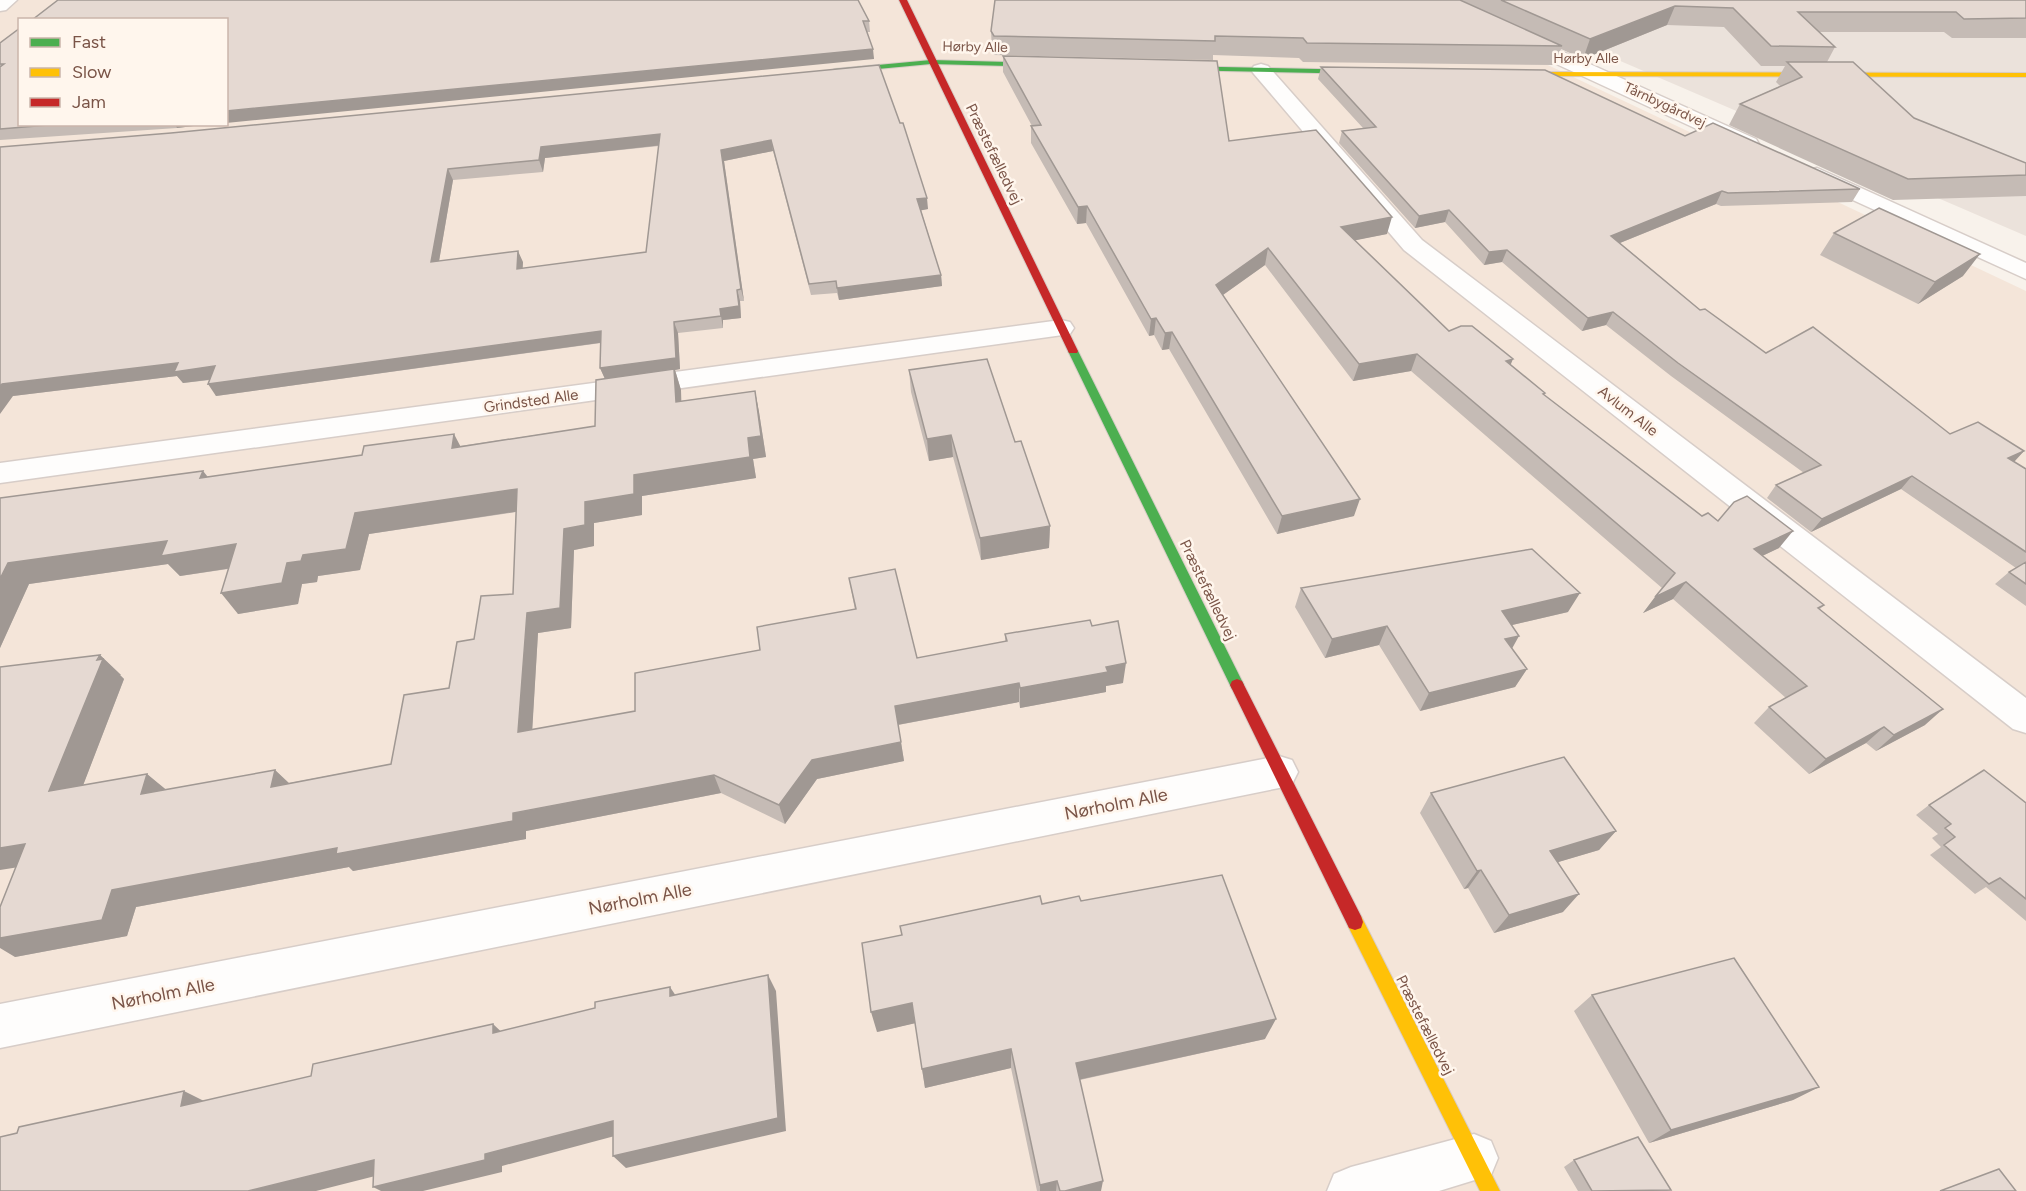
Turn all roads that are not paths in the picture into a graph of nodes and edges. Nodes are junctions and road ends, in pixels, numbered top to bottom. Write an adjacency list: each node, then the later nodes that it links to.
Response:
1 (8, 0): 4 (street)
2 (903, 0): 5 (street, Præstefælledvej)
3 (1433, 0): 12 (street, Tårnbygårdvej)
4 (0, 6)
5 (931, 62): 6 (street, Hørby Alle); 9 (street, Hørby Alle); 17 (street, Præstefælledvej)
6 (1060, 65)
7 (1155, 68): 8 (street)
8 (1261, 70): 10 (street); 19 (street, Avlum Alle)
9 (825, 72)
10 (1384, 73)
11 (1497, 74): 12 (street, Hørby Alle)
12 (1598, 74): 13 (street, Hørby Alle); 14 (street, Tårnbygårdvej)
13 (2026, 75)
14 (1769, 153)
15 (1801, 168): 16 (street)
16 (2026, 272)
17 (1061, 328): 18 (street, Grindsted Alle); 20 (street, Præstefælledvej)
18 (0, 473)
19 (2026, 718)
20 (1279, 772): 21 (street, Nørholm Alle); 22 (street, Præstefælledvej)
21 (0, 1026)
22 (1482, 1175): 23 (street)
23 (1351, 1191)

